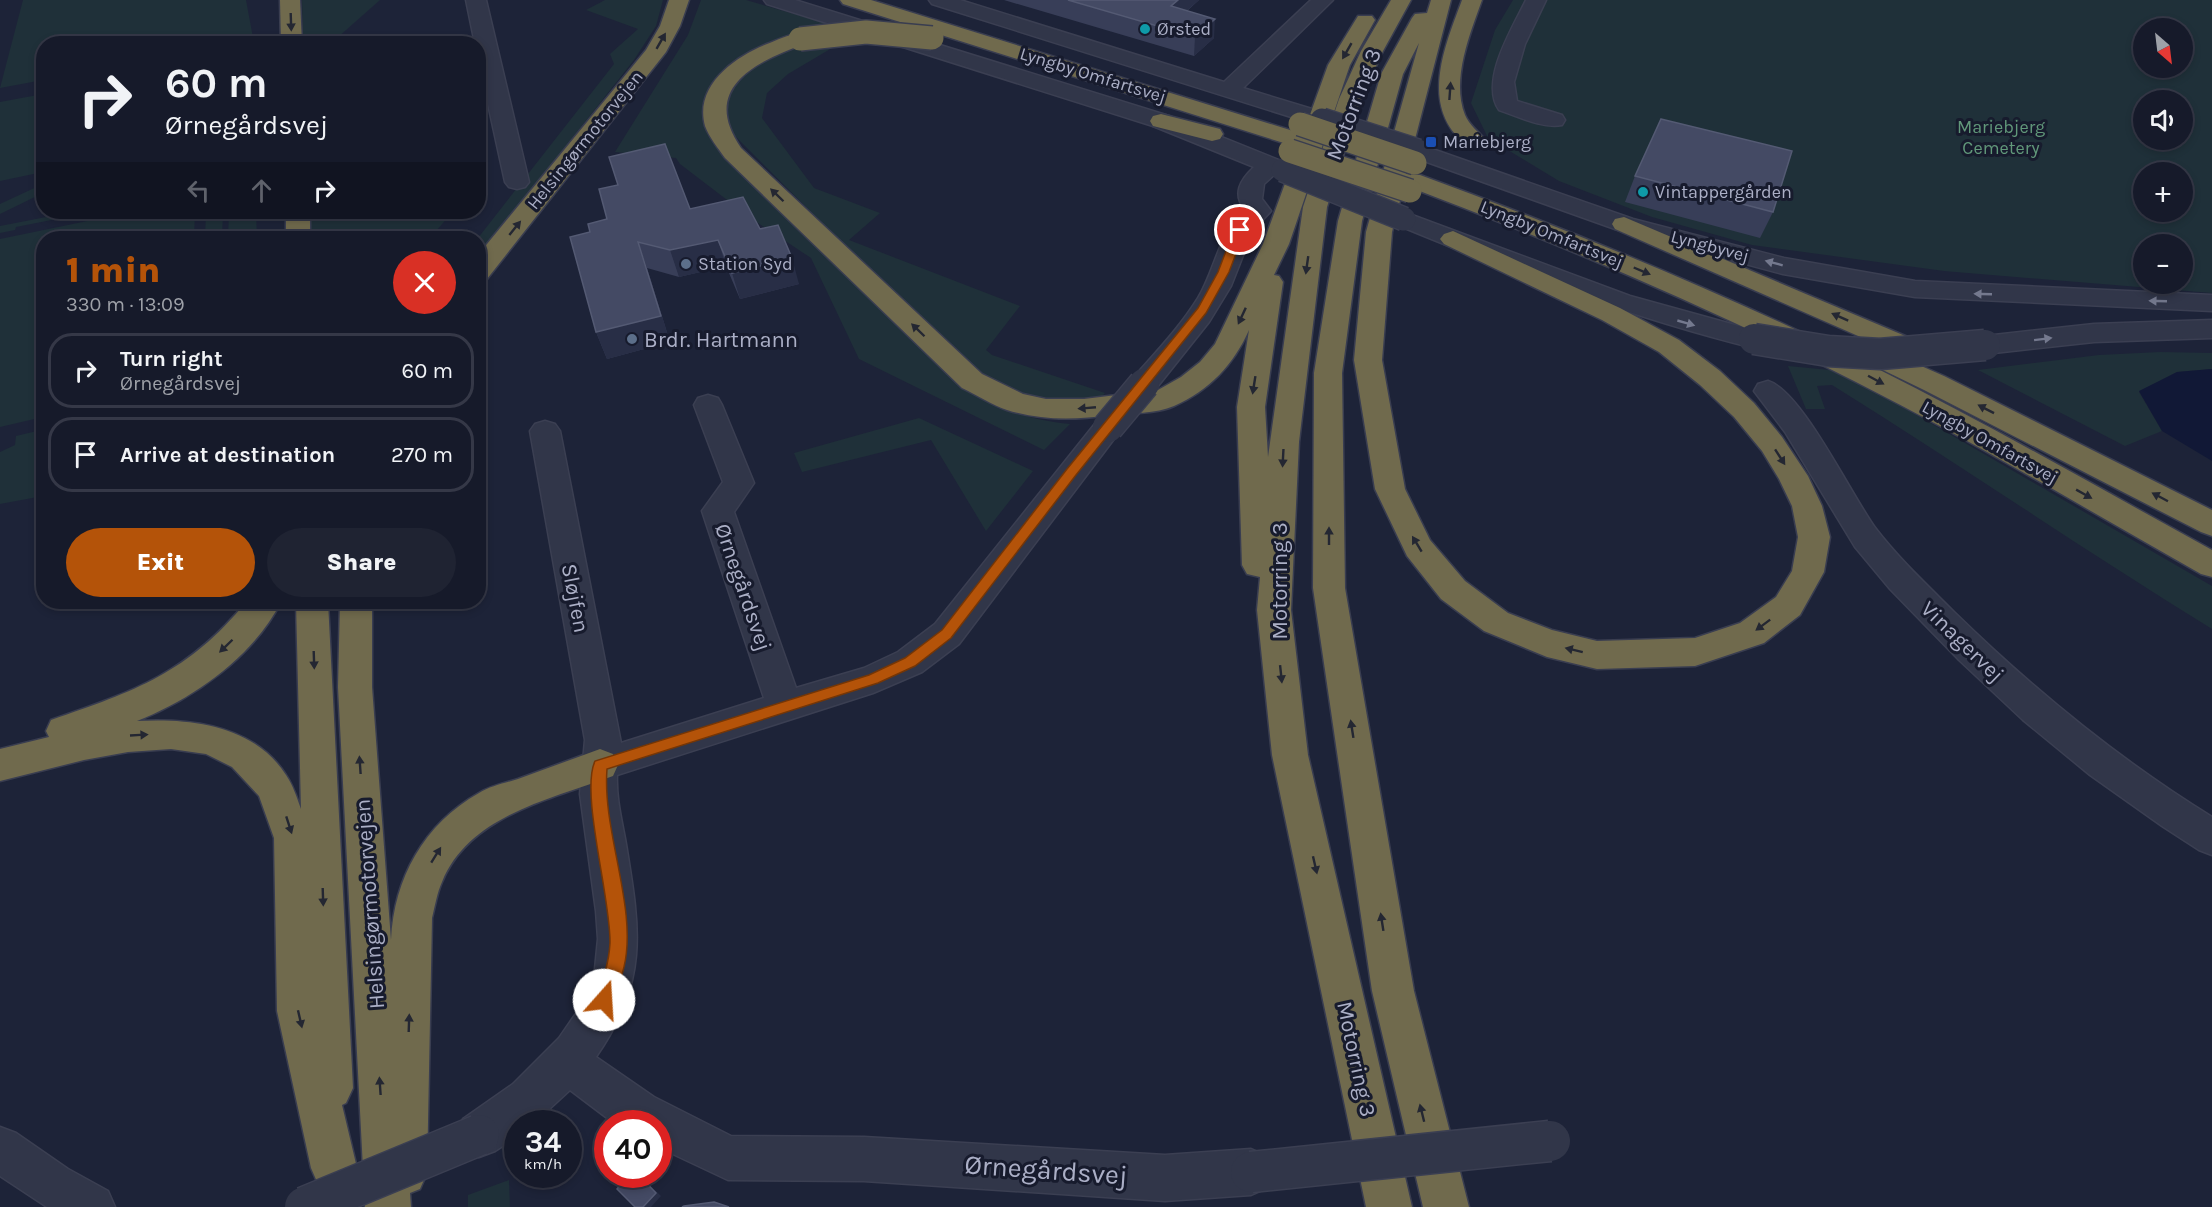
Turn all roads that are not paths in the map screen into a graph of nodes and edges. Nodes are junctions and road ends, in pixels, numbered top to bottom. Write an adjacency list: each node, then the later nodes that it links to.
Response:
1 (290, 0): 15 (highway, one-way to 15)
2 (476, 0): 16 (street)
3 (679, 0): 30 (highway, Helsingørmotorvejen, one-way to 3)
4 (774, 0): 21 (street)
5 (850, 0): 23 (highway, Lyngby Omfartsvej)
6 (901, 0): 23 (highway, Lyngby Omfartsvej)
7 (939, 0): 19 (street, Lyngbyvej)
8 (1323, 0): 18 (street)
9 (1377, 0): 29 (highway, one-way to 29)
10 (1401, 0): 42 (highway, Motorring 3, one-way to 42)
11 (1436, 0): 58 (highway, Motorring 3, one-way to 11)
12 (1441, 0): 33 (highway, one-way to 12)
13 (1472, 0): 22 (highway, one-way to 13)
14 (1536, 0): 20 (street)
15 (292, 36)
16 (484, 36)
17 (486, 44): 25 (street)
18 (1252, 68): 19 (street); 23 (street)
19 (1229, 89): 23 (street, Lyngbyvej)
20 (1554, 120)
21 (1161, 121): 23 (highway)
22 (1474, 141): 26 (street)
23 (1291, 144): 24 (highway, bridge); 24 (street, Lyngbyvej, bridge); 28 (street, Lyngbyvej, bridge); 29 (highway, one-way to 23, bridge); 43 (street, bridge)
24 (1414, 171): 26 (street, Lyngbyvej); 37 (highway, Lyngby Omfartsvej, one-way to 24); 38 (highway, Lyngby Omfartsvej, one-way to 38)
25 (517, 182)
26 (1592, 212): 27 (street, Lyngbyvej)
27 (1624, 224): 31 (street, Lyngbyvej, one-way to 27); 36 (highway, one-way to 27)
28 (1453, 239): 32 (street, Lyngbyvej, one-way to 32, bridge); 33 (highway)
29 (1276, 244): 42 (highway, one-way to 42)
30 (486, 263)
31 (2212, 303)
32 (2212, 329)
33 (1756, 401): 47 (street, Vinagervej)
34 (708, 405): 43 (street, Ørnegårdsvej)
35 (545, 431): 46 (street, Sløjfen)
36 (2212, 502)
37 (2212, 524)
38 (2212, 565)
39 (259, 609): 44 (highway, one-way to 44)
40 (312, 609): 51 (highway, Helsingørmotorvejen, one-way to 51)
41 (356, 609): 55 (highway, Helsingørmotorvejen, one-way to 41)
42 (1274, 610): 57 (highway, Motorring 3, one-way to 57)
43 (785, 707): 46 (street)
44 (0, 760)
45 (0, 765): 51 (highway, one-way to 51)
46 (600, 765): 48 (street); 56 (highway, one-way to 46)
47 (2212, 838)
48 (568, 1062): 49 (street, Ørnegårdsvej, bridge); 53 (street, bridge)
49 (1550, 1141)
50 (0, 1149): 52 (street)
51 (334, 1168): 54 (highway, Helsingørmotorvejen)
52 (92, 1207)
53 (305, 1207)
54 (336, 1207)
55 (388, 1207)
56 (403, 1207)
57 (1389, 1207)
58 (1446, 1207)

